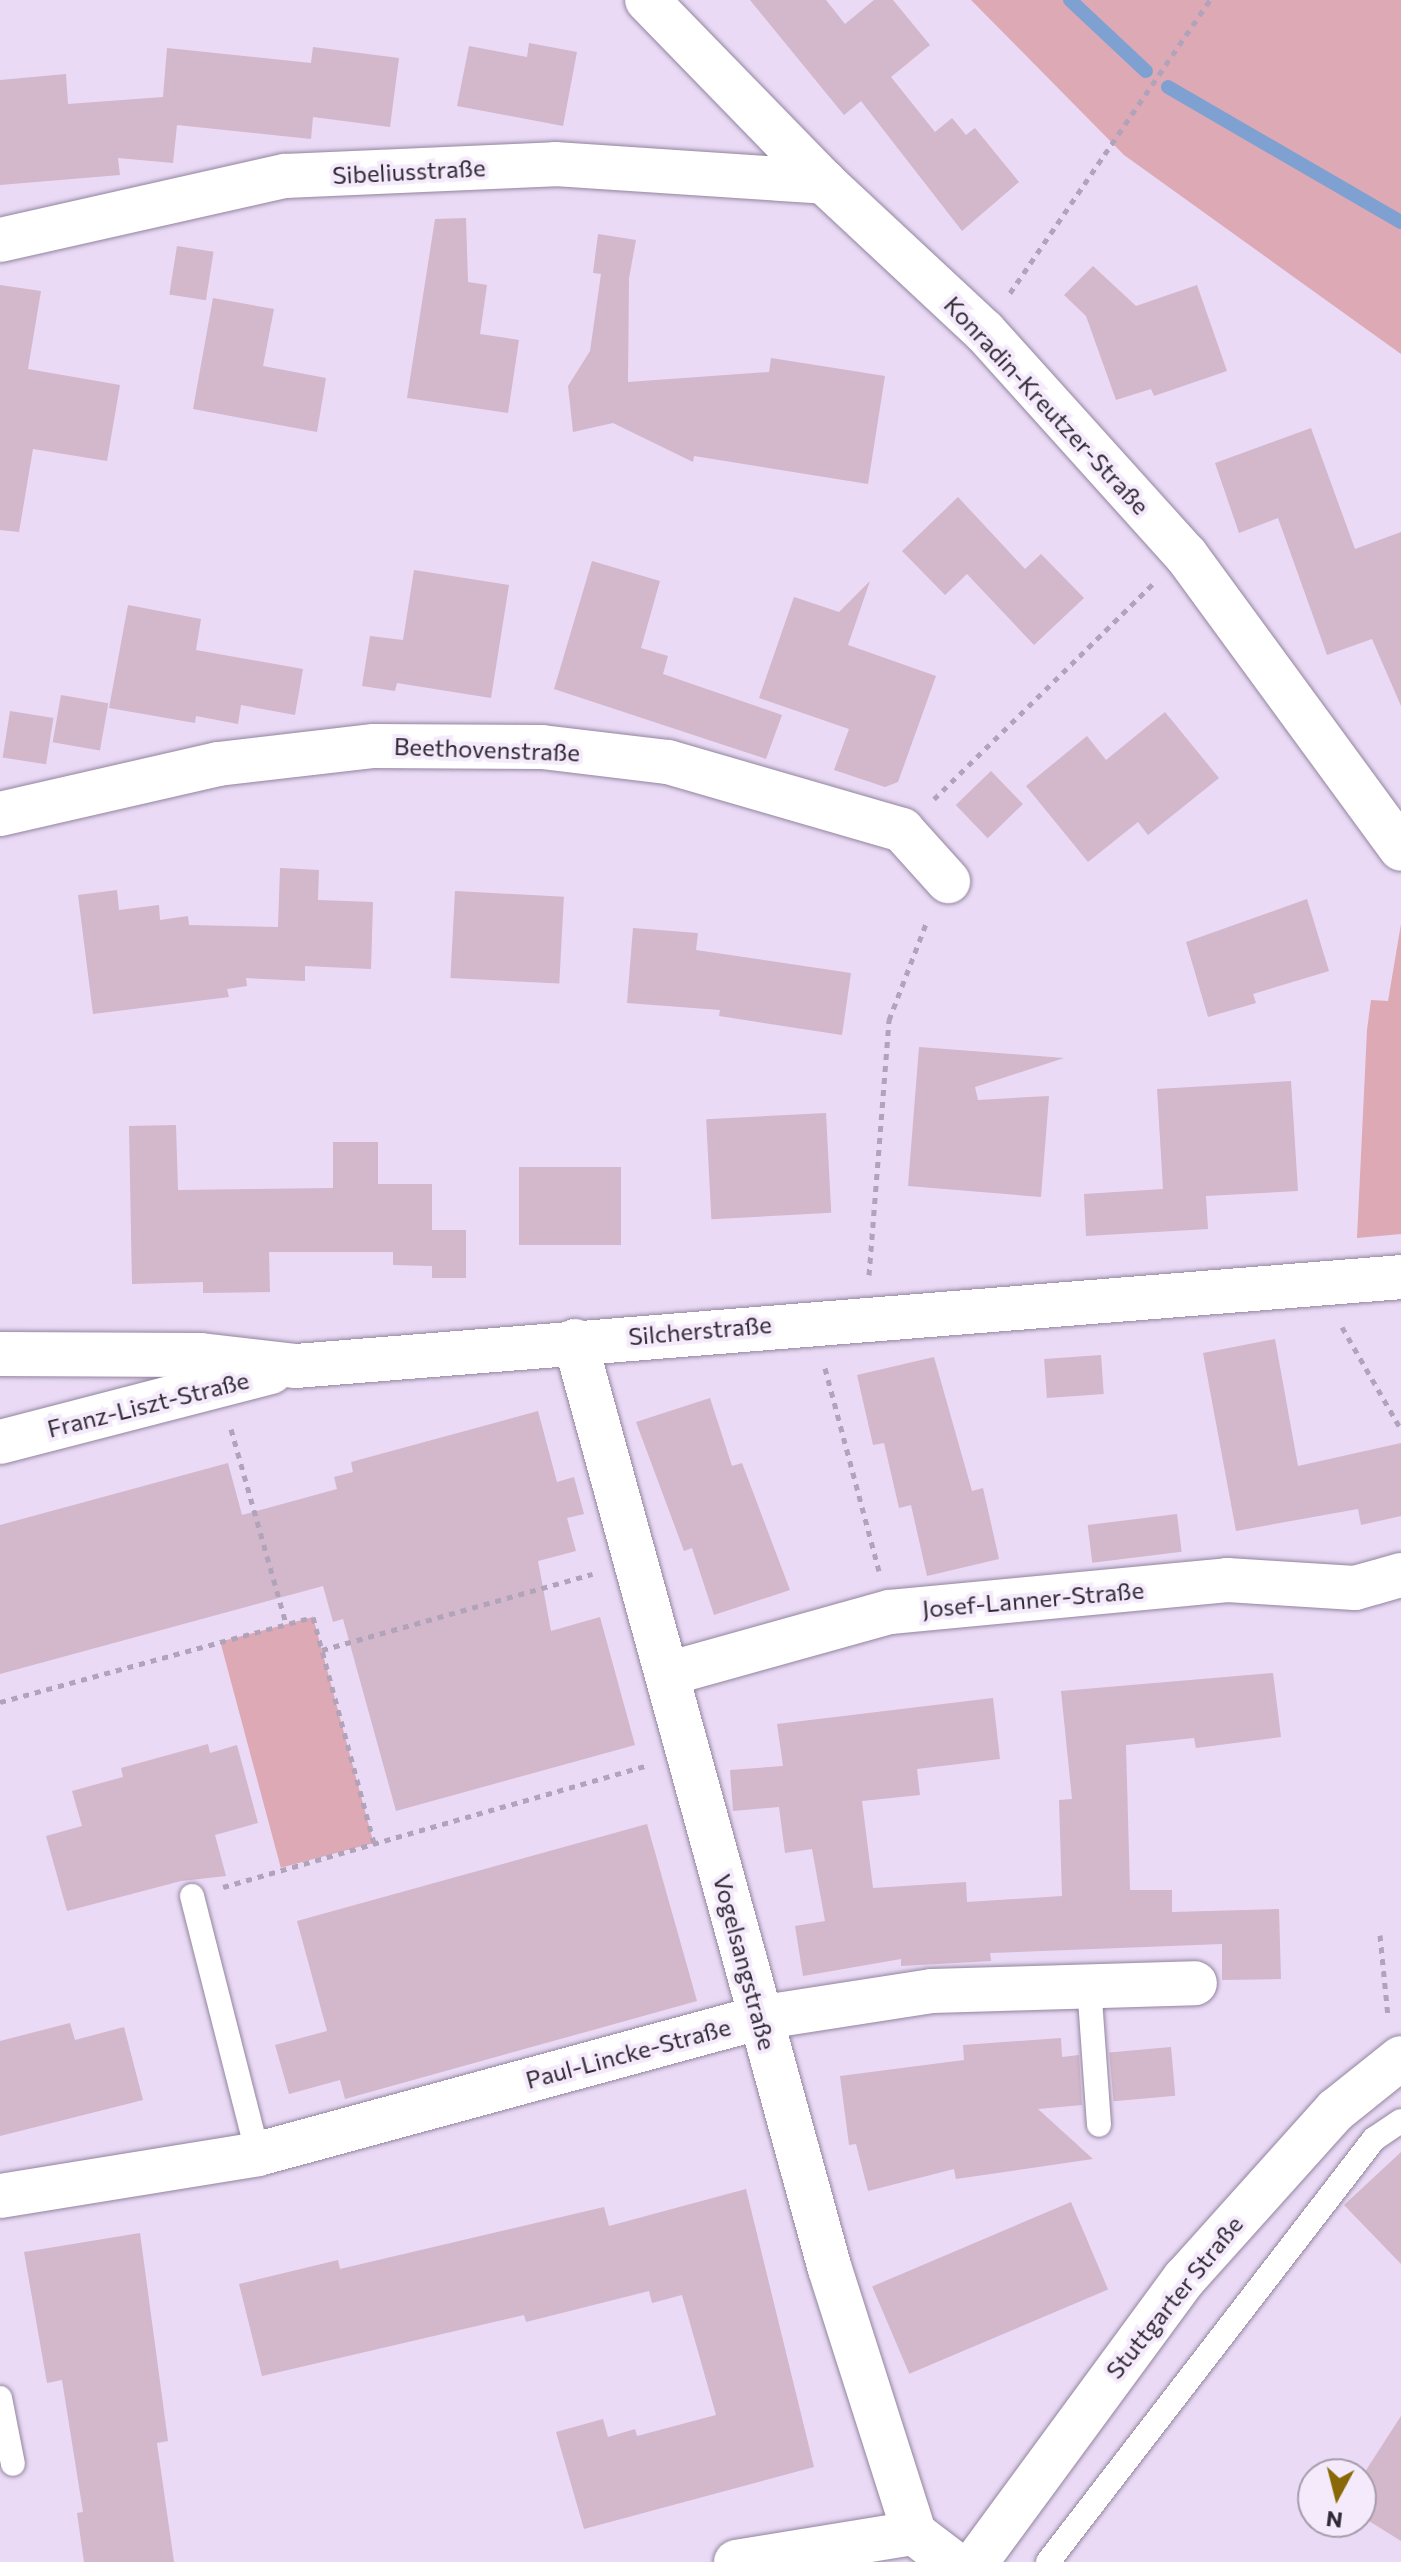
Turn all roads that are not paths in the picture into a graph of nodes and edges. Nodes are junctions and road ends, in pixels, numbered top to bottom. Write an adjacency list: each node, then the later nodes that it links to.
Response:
1 (647, 0): 2 (street, Konradin-Kreutzer-Straße)
2 (824, 182): 3 (street, Sibeliusstraße); 5 (street, Konradin-Kreutzer-Straße)
3 (0, 240)
4 (0, 814): 6 (street, Beethovenstraße)
5 (1401, 849)
6 (948, 881)
7 (1401, 1277): 8 (street, Silcherstraße)
8 (575, 1341): 10 (street, Silcherstraße); 13 (street, Vogelsangstraße)
9 (0, 1354): 10 (street, Silcherstraße)
10 (296, 1366): 11 (street, Franz-Liszt-Straße)
11 (0, 1442)
12 (1401, 1575): 13 (street, Josef-Lanner-Straße)
13 (671, 1673): 17 (street, Vogelsangstraße)
14 (192, 1896): 21 (lane)
15 (1195, 1983): 16 (street, Paul-Lincke-Straße)
16 (1089, 1985): 17 (street, Paul-Lincke-Straße); 20 (lane)
17 (758, 2018): 21 (street, Paul-Lincke-Straße); 25 (street, Vogelsangstraße)
18 (1397, 2062): 28 (street, Stuttgarter Straße)
19 (1401, 2121): 29 (lane)
20 (1099, 2125)
21 (258, 2154): 22 (street, Paul-Lincke-Straße)
22 (0, 2196)
23 (0, 2398): 24 (lane)
24 (13, 2464)
25 (914, 2533): 26 (street); 27 (street)
26 (736, 2562)
27 (952, 2562)
28 (976, 2562)
29 (1048, 2562)

